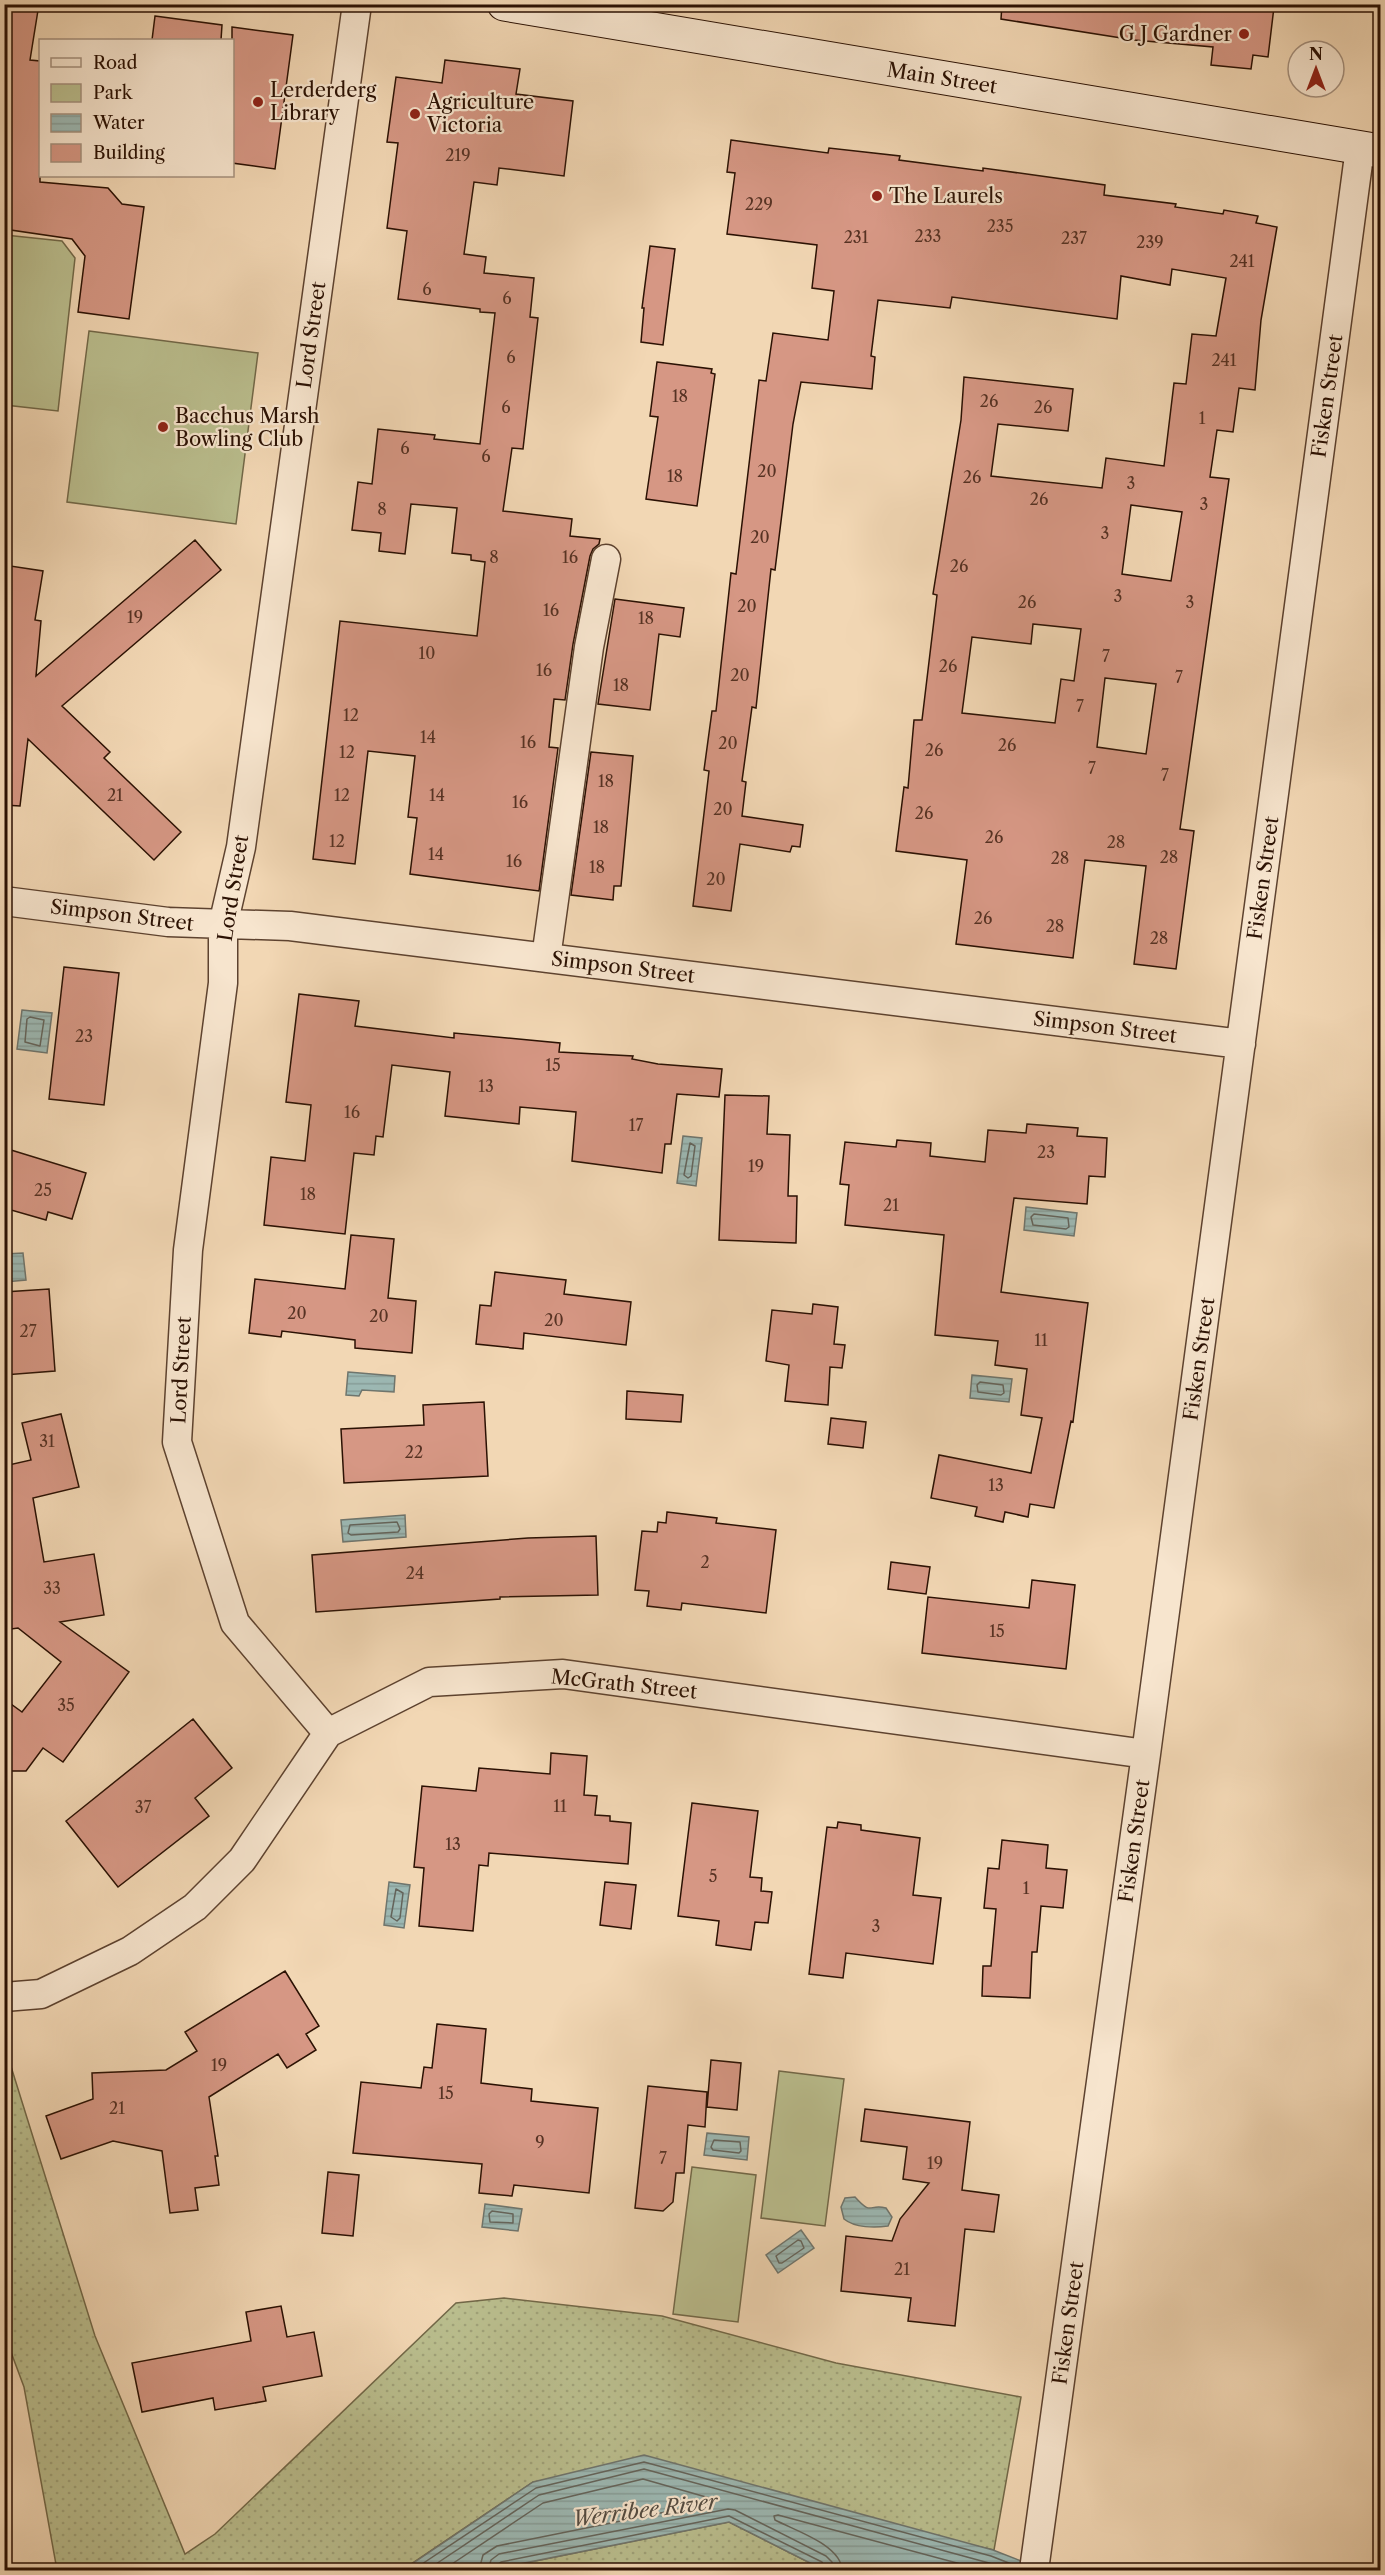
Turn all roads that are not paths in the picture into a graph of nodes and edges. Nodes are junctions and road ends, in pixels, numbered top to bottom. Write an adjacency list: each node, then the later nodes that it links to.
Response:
1 (357, 4): 6 (street, Lord Street)
2 (504, 4): 3 (main road, Main Street)
3 (1370, 149): 8 (street, Fisken Street)
4 (606, 559): 7 (street)
5 (4, 901): 6 (street, Simpson Street)
6 (223, 925): 7 (street, Simpson Street); 9 (street, Lord Street)
7 (546, 958): 8 (street, Simpson Street)
8 (1241, 1044): 10 (street, Fisken Street)
9 (328, 1733): 10 (street, McGrath Street); 11 (street, McGrath Street)
10 (1146, 1754): 12 (street, Fisken Street)
11 (4, 1997)
12 (1034, 2571)

